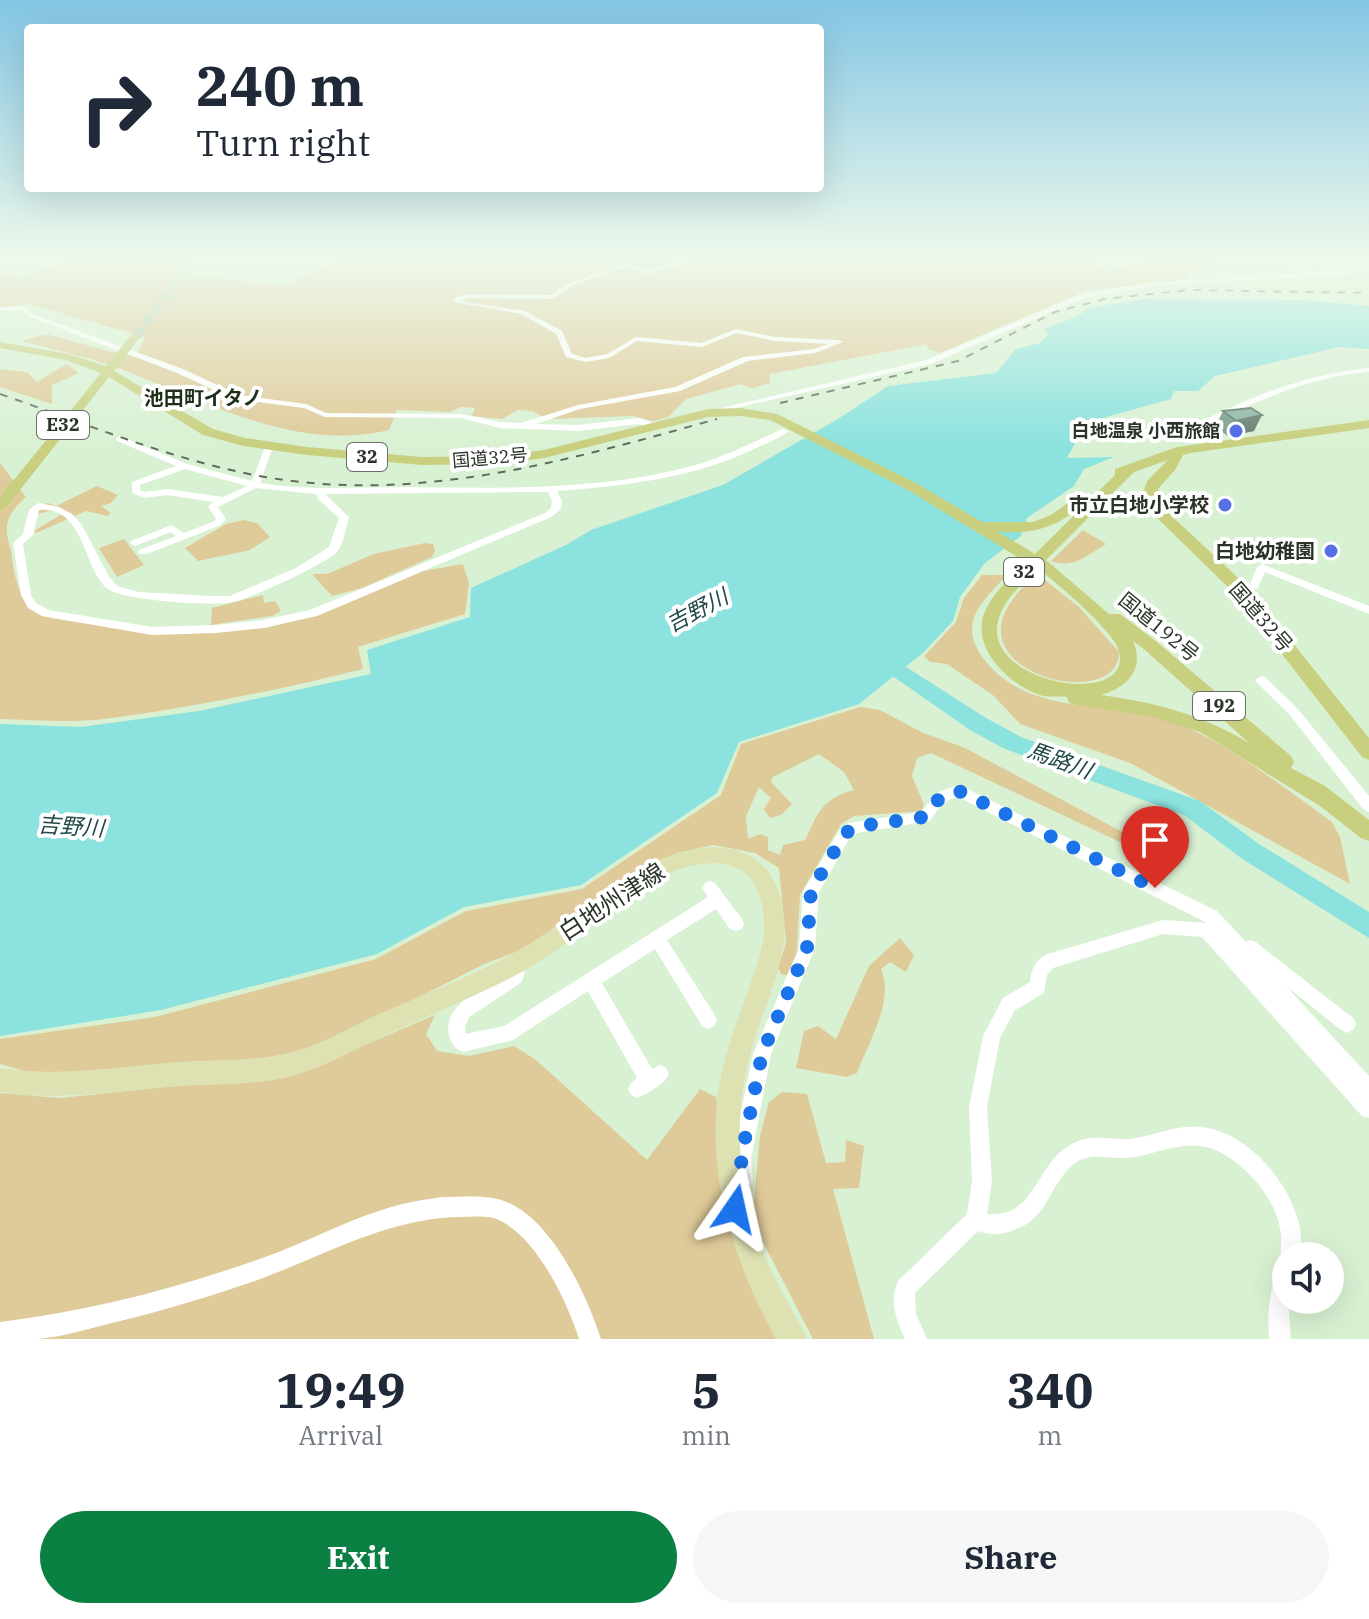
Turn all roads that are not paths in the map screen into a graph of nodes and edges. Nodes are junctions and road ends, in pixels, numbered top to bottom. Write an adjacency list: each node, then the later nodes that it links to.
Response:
1 (45, 320): 11 (street)
2 (537, 320): 11 (street)
3 (1020, 320): 7 (street)
4 (132, 341): 23 (highway, E32)
5 (0, 345): 16 (highway, 国道32号 / 32)
6 (1369, 370): 15 (street)
7 (765, 398): 8 (street); 9 (street)
8 (708, 413): 9 (highway, 国道32号 / 32); 12 (highway, 国道32号 / 32)
9 (763, 414): 24 (highway, 国道32号 / 32)
10 (1369, 424): 15 (highway, 国道32号 / 32)
11 (521, 426): 12 (street)
12 (653, 426): 16 (highway, 国道32号 / 32)
13 (785, 431): 21 (street)
14 (120, 439): 17 (street)
15 (1177, 443): 18 (highway, 国道32号 / 32); 29 (highway, 国道32号)
16 (269, 447): 19 (street)
17 (184, 466): 19 (street); 22 (street)
18 (1130, 468): 24 (highway, 国道32号 / 32); 32 (highway, 国道32号 / 32)
19 (256, 483): 20 (street); 22 (street)
20 (320, 490): 21 (street); 21 (street)
21 (552, 490)
22 (223, 500): 25 (street)
23 (0, 506)
24 (973, 521): 28 (highway, 国道32号 / 32)
25 (182, 536): 26 (street); 27 (street)
26 (135, 543)
27 (143, 552)
28 (1067, 583): 32 (highway, 国道32号 / 32); 33 (highway, 国道192号 / 192)
29 (1242, 591): 30 (street); 35 (highway, 国道32号)
30 (1369, 610)
31 (1261, 680): 37 (street)
32 (1038, 685): 34 (highway, 国道32号)
33 (1213, 700): 34 (highway); 36 (highway, 国道192号 / 192)
34 (1189, 721): 36 (highway, 国道32号)
35 (1369, 752)
36 (1326, 799): 38 (highway, 国道192号 / 192)
37 (1369, 806)
38 (1369, 832)
39 (1211, 916): 45 (street); 48 (street); 50 (street)
40 (736, 924): 41 (street)
41 (657, 938): 43 (street); 44 (street)
42 (519, 961): 43 (street); 46 (main road, 白地州津線); 50 (main road, 白地州津線)
43 (591, 980): 47 (street)
44 (708, 1020)
45 (1347, 1024)
46 (0, 1080)
47 (648, 1081)
48 (1369, 1089)
49 (1369, 1109): 51 (street)
50 (735, 1209): 56 (main road, 白地州津線)
51 (976, 1219): 52 (street); 57 (street)
52 (1292, 1242)
53 (1278, 1314): 58 (street)
54 (0, 1333): 55 (street)
55 (590, 1339)
56 (792, 1339)
57 (916, 1339)
58 (1280, 1339)

